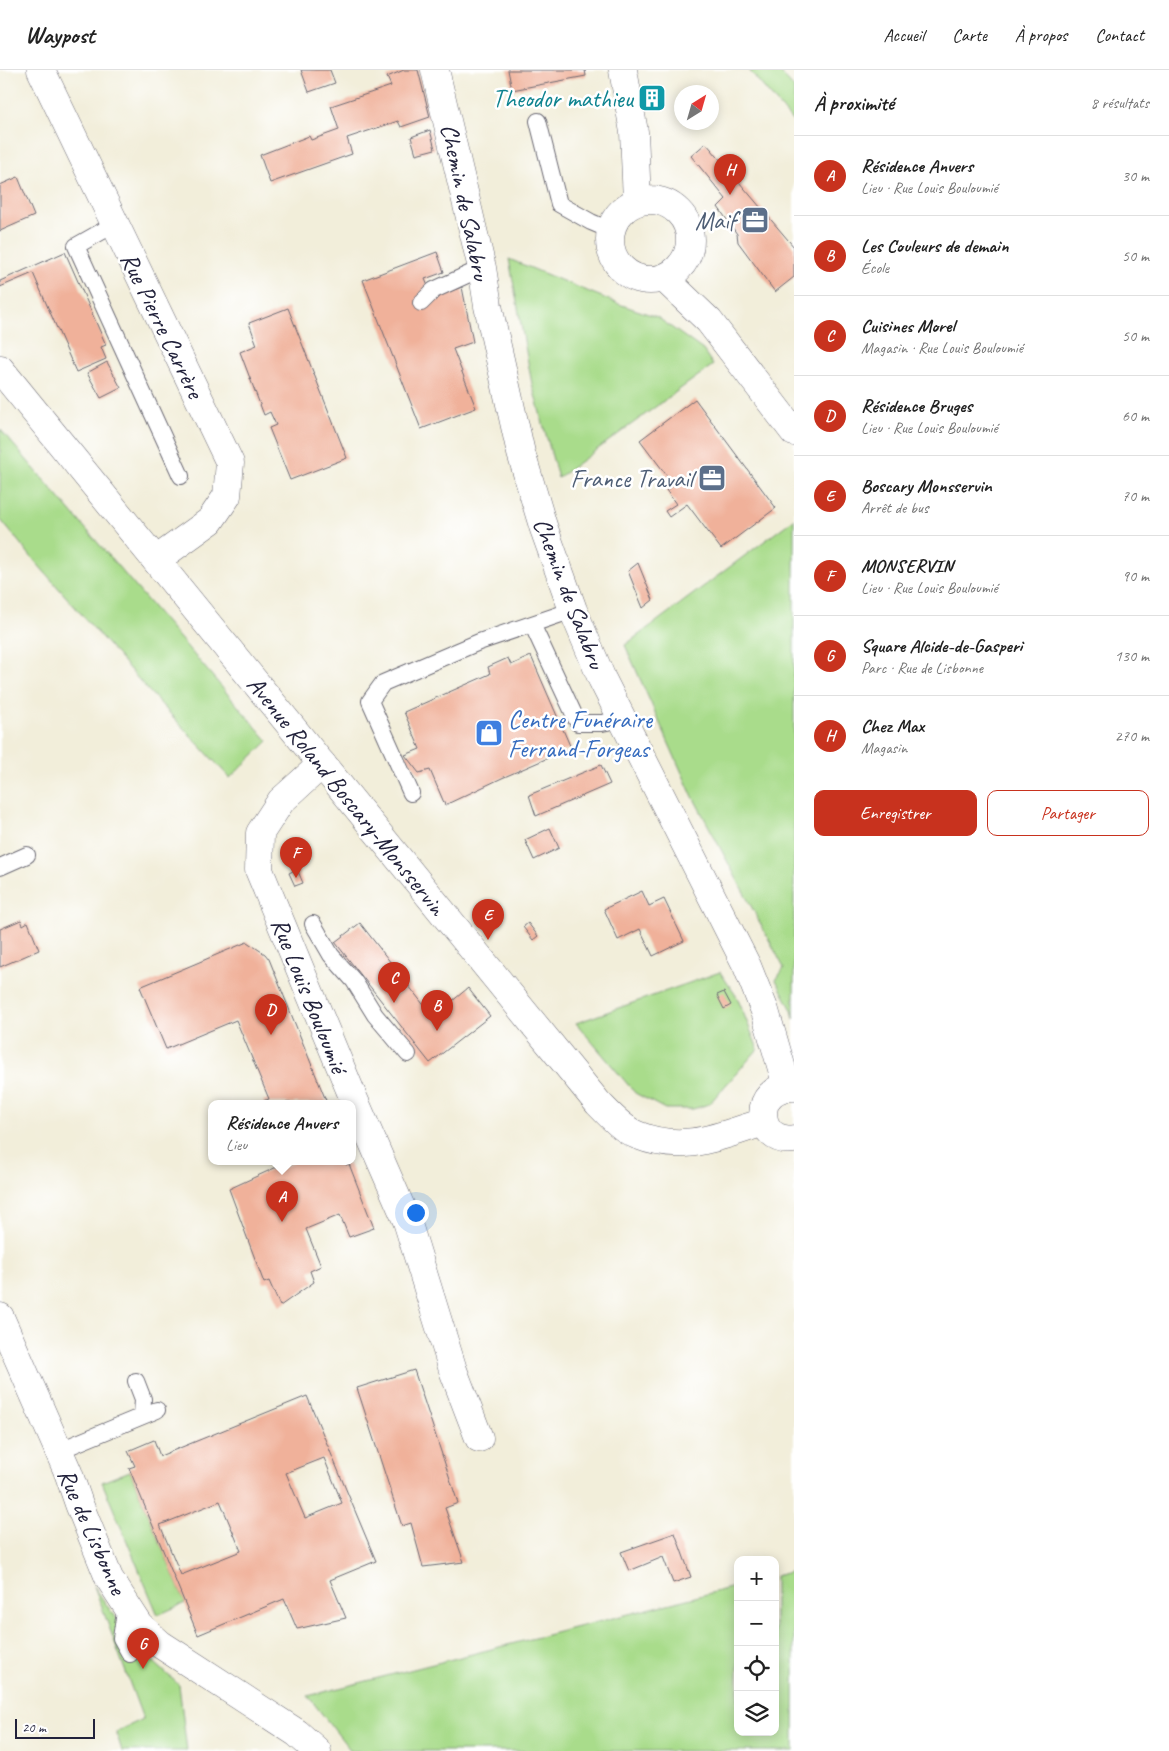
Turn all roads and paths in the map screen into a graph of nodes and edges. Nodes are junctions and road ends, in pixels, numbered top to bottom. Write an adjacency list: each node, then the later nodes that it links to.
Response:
1 (41, 70): 6 (street, Rue Pierre Carrère)
2 (435, 70): 9 (street, Chemin de Salabru)
3 (623, 70): 5 (street)
4 (538, 121): 7 (lane)
5 (637, 201): 7 (street); 8 (street)
6 (115, 224): 15 (lane); 16 (street, Rue Pierre Carrère)
7 (610, 230): 10 (street)
8 (688, 255): 10 (street); 12 (street)
9 (482, 268): 11 (lane); 17 (street, Chemin de Salabru)
10 (664, 278): 12 (street)
11 (421, 303)
12 (709, 321): 14 (street)
13 (0, 369): 16 (street, Avenue Roland Boscary-Monsservin)
14 (794, 432)
15 (181, 476)
16 (156, 560): 20 (street, Avenue Roland Boscary-Monsservin)
17 (573, 610): 18 (lane); 19 (street, Chemin de Salabru)
18 (532, 624): 19 (lane); 21 (lane)
19 (622, 719): 26 (street, Chemin de Salabru)
20 (322, 764): 27 (street, Rue Louis Bouloumié); 29 (street, Avenue Roland Boscary-Monsservin)
21 (411, 793)
22 (27, 855): 23 (lane)
23 (0, 867)
24 (313, 924): 25 (lane)
25 (408, 1054)
26 (790, 1086): 29 (street)
27 (354, 1100)
28 (356, 1104): 33 (street, Rue Louis Bouloumié)
29 (764, 1122): 30 (street)
30 (794, 1139)
31 (0, 1317): 34 (street, Rue de Lisbonne)
32 (136, 1381): 34 (lane)
33 (479, 1438)
34 (58, 1451): 35 (street, Rue de Lisbonne)
35 (126, 1604): 36 (lane); 37 (street, Rue de Lisbonne)
36 (130, 1654)
37 (302, 1745)

